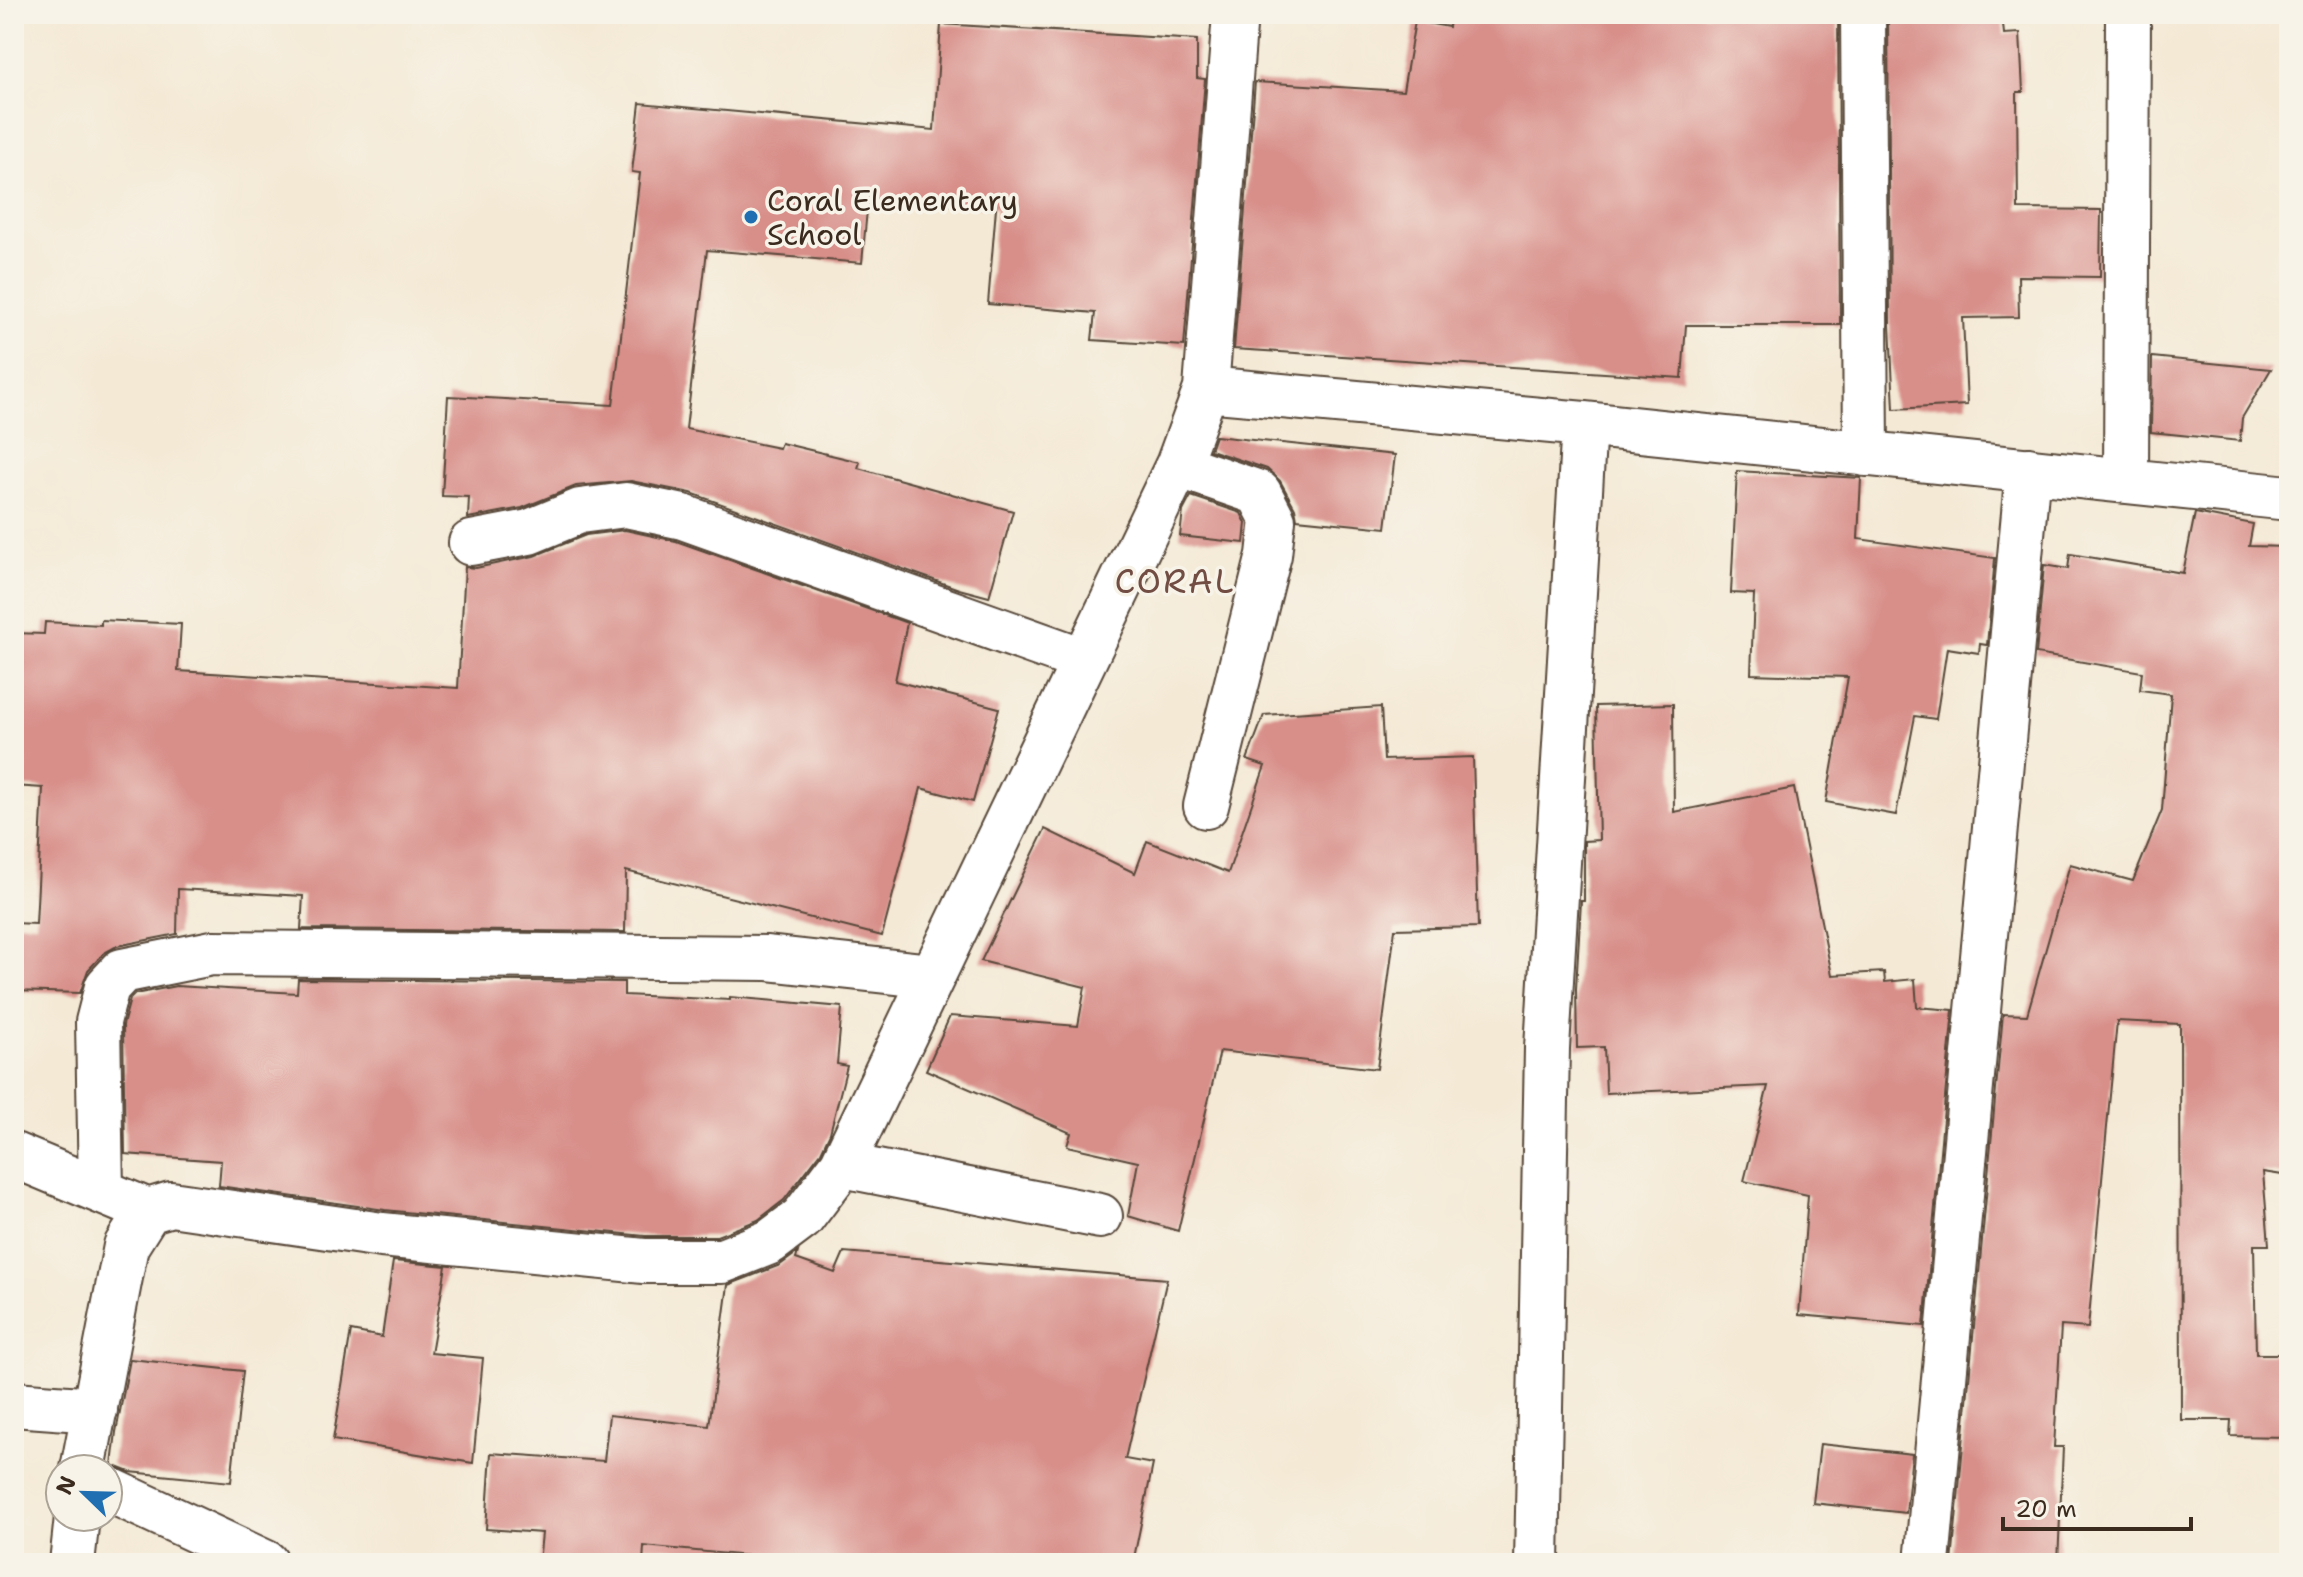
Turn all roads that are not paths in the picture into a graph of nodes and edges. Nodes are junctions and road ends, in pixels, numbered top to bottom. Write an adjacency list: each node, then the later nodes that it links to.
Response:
1 (1235, 14): 4 (street)
2 (1863, 14): 6 (street)
3 (2128, 14): 9 (street)
4 (1206, 389): 5 (street); 7 (street)
5 (1584, 424): 6 (street); 27 (street)
6 (1866, 454): 8 (street)
7 (1178, 465): 12 (street); 13 (street)
8 (2028, 470): 9 (street); 28 (street)
9 (2126, 481): 10 (street)
10 (2289, 498)
11 (471, 543): 12 (street)
12 (1083, 660): 14 (street)
13 (1206, 806)
14 (932, 976): 16 (street); 17 (street)
15 (14, 1155): 17 (street)
16 (842, 1165): 18 (street); 19 (street)
17 (101, 1191): 18 (street)
18 (148, 1211): 21 (street)
19 (1100, 1216)
20 (14, 1404): 21 (street)
21 (95, 1410): 22 (street)
22 (86, 1453)
23 (124, 1496): 26 (street)
24 (75, 1533): 25 (street)
25 (72, 1563)
26 (266, 1563)
27 (1537, 1563)
28 (1927, 1563)

